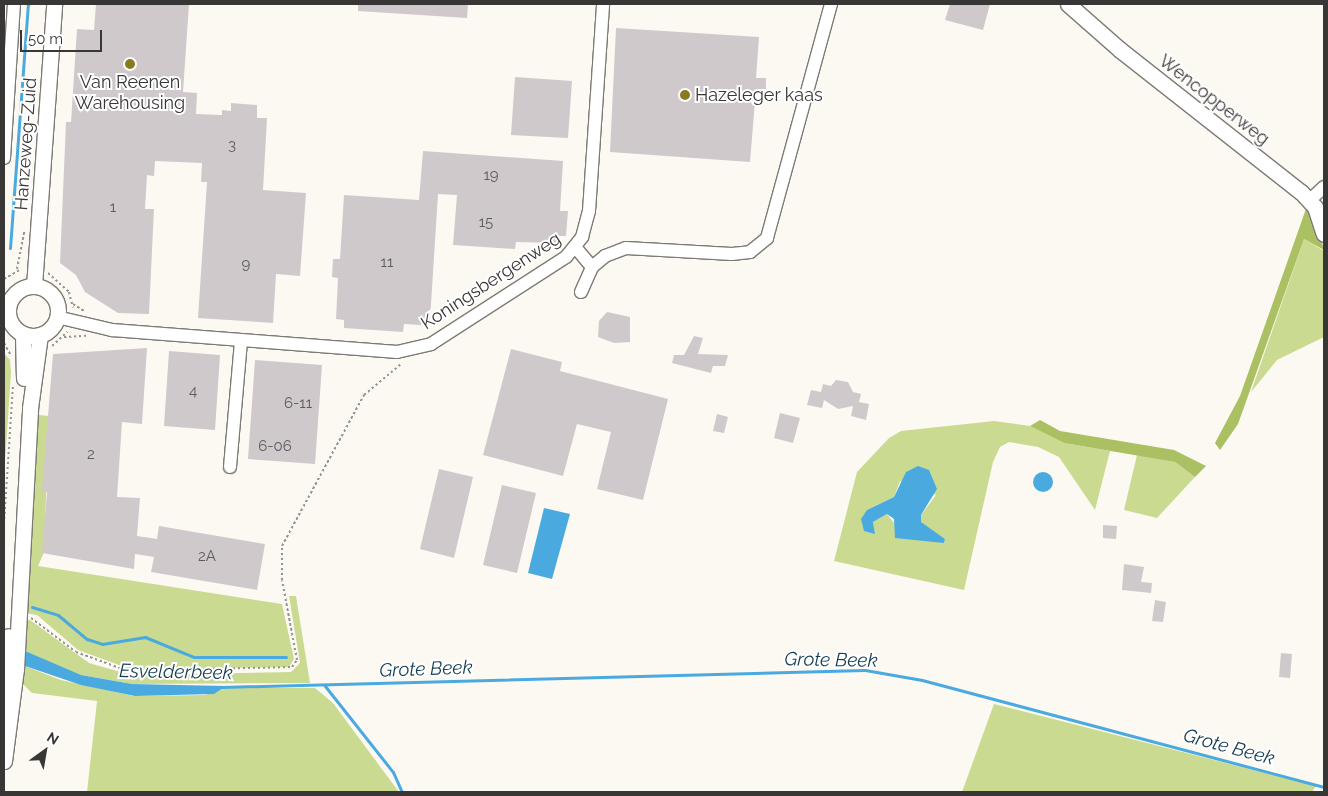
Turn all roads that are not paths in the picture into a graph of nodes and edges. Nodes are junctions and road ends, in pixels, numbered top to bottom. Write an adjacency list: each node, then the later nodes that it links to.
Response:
1 (14, 4): 6 (street)
2 (54, 4): 12 (street, Hanzeweg-Zuid)
3 (603, 4): 10 (street, Koningsbergenweg)
4 (831, 4): 11 (street)
5 (1068, 4): 8 (street, Wencopperweg)
6 (4, 158)
7 (1324, 187): 8 (street)
8 (1310, 200): 9 (street, Wencopperweg)
9 (1324, 234)
10 (576, 248): 11 (street); 18 (street, Koningsbergenweg)
11 (592, 267): 13 (street)
12 (34, 286): 14 (street); 15 (street)
13 (581, 292)
14 (6, 302): 16 (street)
15 (57, 317): 17 (street); 18 (street, Koningsbergenweg)
16 (24, 335): 17 (street); 20 (street)
17 (40, 335): 20 (street)
18 (241, 340): 19 (street)
19 (230, 467)
20 (13, 636): 21 (street)
21 (11, 667): 22 (street); 23 (street)
22 (4, 692)
23 (4, 761)

